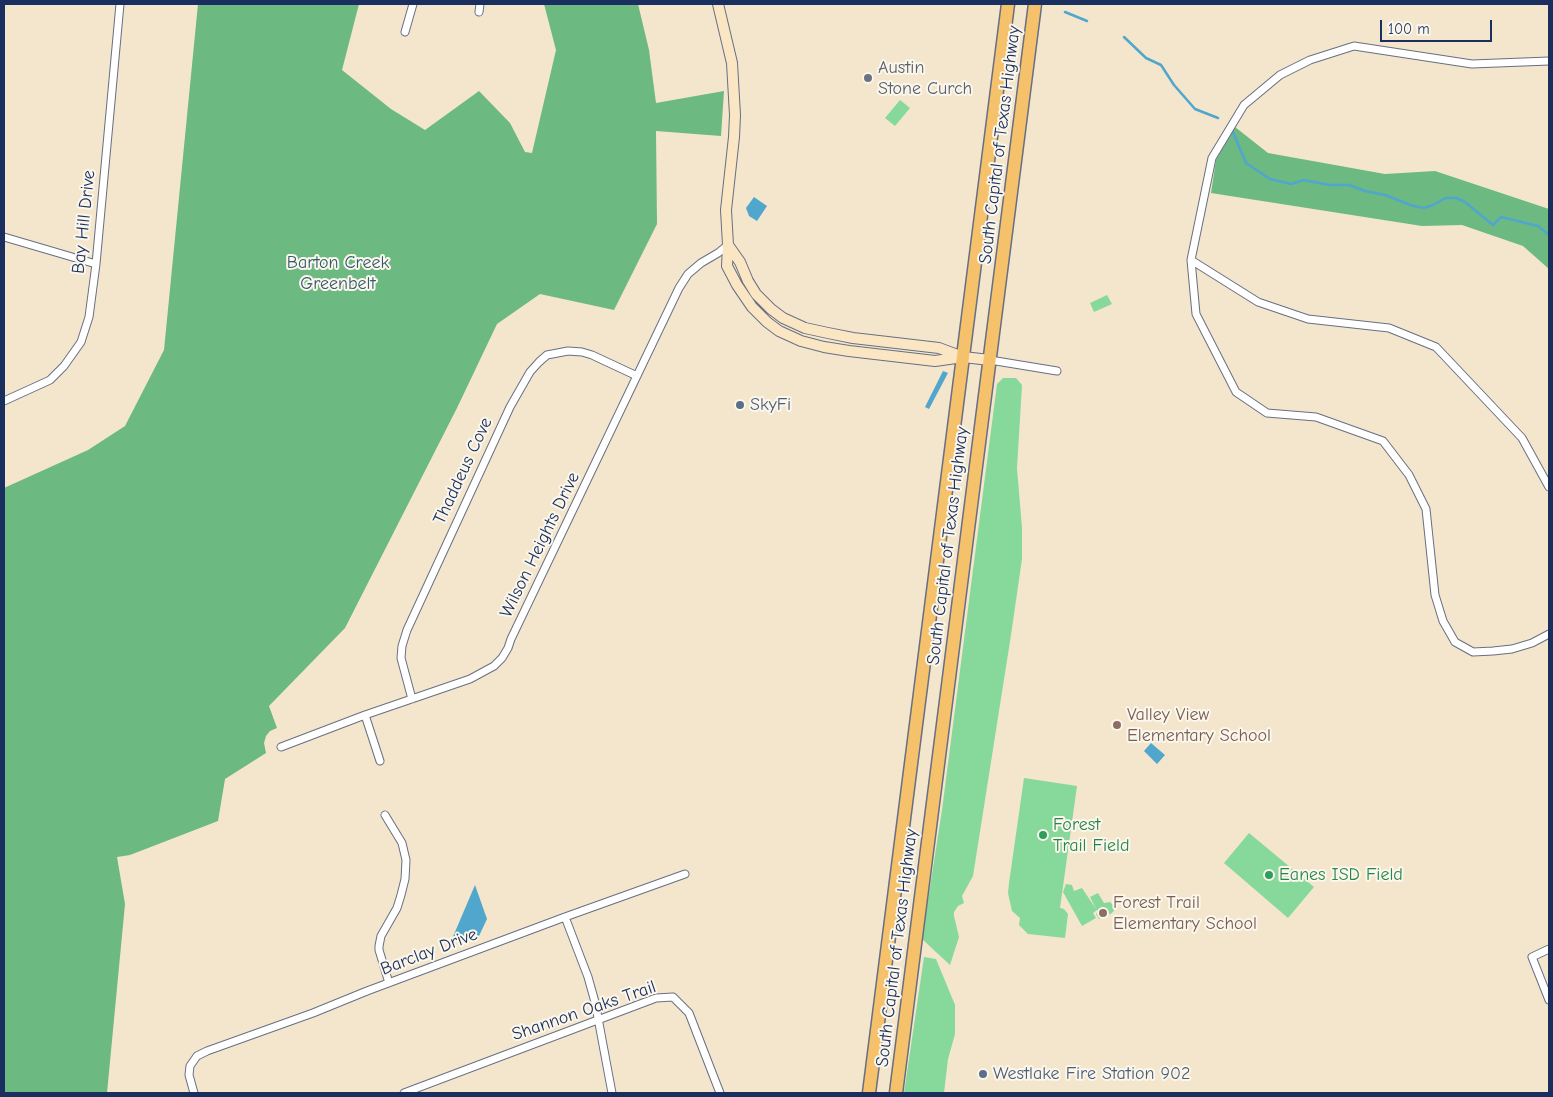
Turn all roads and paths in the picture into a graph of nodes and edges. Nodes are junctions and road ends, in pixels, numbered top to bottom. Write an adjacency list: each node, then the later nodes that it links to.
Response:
1 (120, 4): 13 (street, Bay Hill Drive)
2 (413, 4): 8 (street)
3 (480, 4): 7 (street)
4 (718, 4): 11 (street)
5 (1008, 4): 14 (highway, South Capital of Texas Highway)
6 (1035, 4): 15 (highway, South Capital of Texas Highway)
7 (479, 12)
8 (405, 32)
9 (1549, 61): 12 (street)
10 (4, 237): 13 (street)
11 (728, 245): 14 (street); 17 (street, Wilson Heights Drive)
12 (1191, 260): 19 (street); 20 (street)
13 (96, 264): 18 (street, Bay Hill Drive)
14 (963, 356): 15 (street); 36 (highway, South Capital of Texas Highway)
15 (990, 360): 16 (street); 37 (highway, South Capital of Texas Highway)
16 (1057, 371)
17 (637, 376): 21 (street, Wilson Heights Drive); 21 (street, Thaddeus Cove)
18 (4, 401)
19 (1549, 487)
20 (1549, 634)
21 (412, 699): 22 (street, Wilson Heights Drive)
22 (365, 715): 23 (street, Wilson Heights Drive); 24 (street)
23 (281, 747)
24 (380, 761)
25 (385, 815): 29 (street)
26 (685, 874): 27 (street, Barclay Drive)
27 (566, 917): 29 (street, Barclay Drive); 31 (street)
28 (1549, 949): 30 (street)
29 (390, 983): 32 (street, Barclay Drive)
30 (1549, 1000)
31 (599, 1020): 33 (street, Shannon Oaks Trail); 34 (street); 35 (street, Shannon Oaks Trail)
32 (194, 1093)
33 (404, 1093)
34 (612, 1093)
35 (720, 1093)
36 (869, 1093)
37 (896, 1093)

